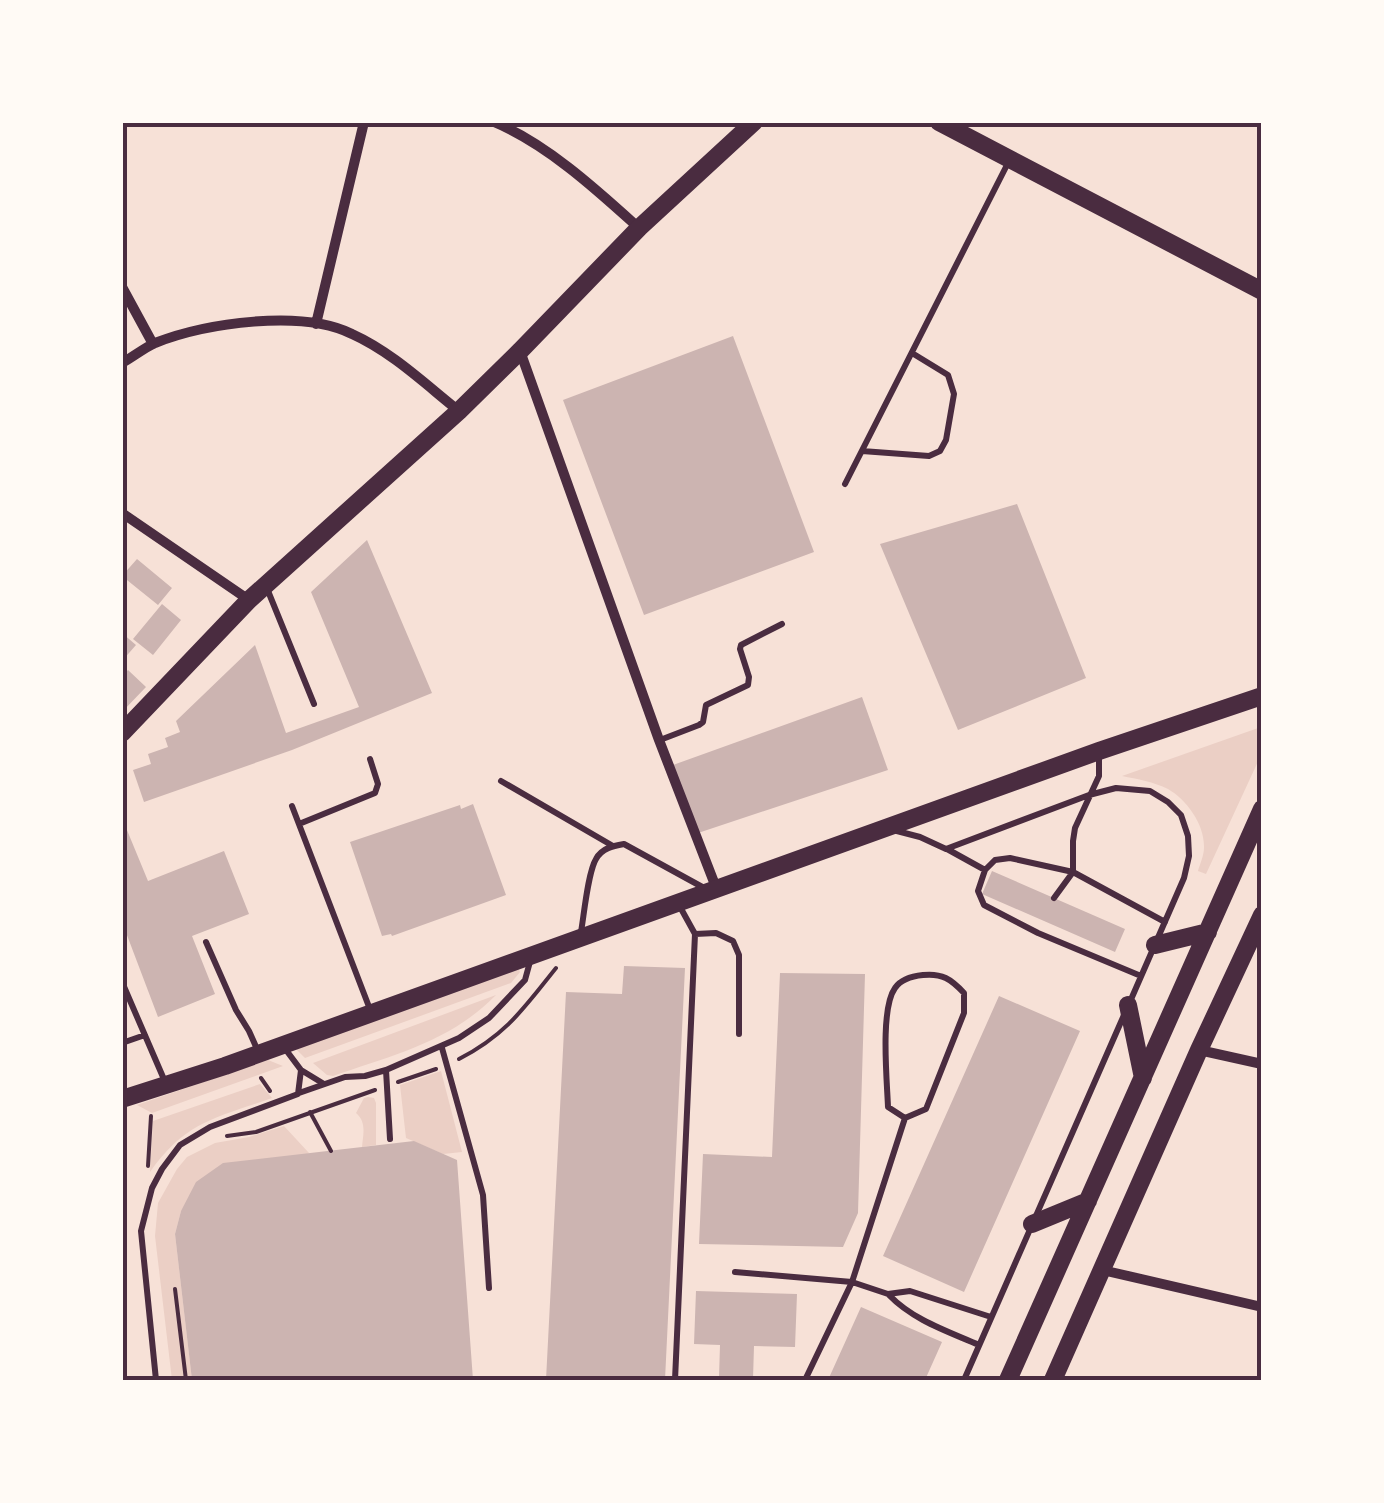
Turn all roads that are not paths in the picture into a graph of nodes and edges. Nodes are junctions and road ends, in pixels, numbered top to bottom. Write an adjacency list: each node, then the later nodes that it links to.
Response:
1 (364, 122): 10 (street)
2 (494, 122): 5 (street)
3 (754, 122): 7 (main road)
4 (939, 122): 6 (main road)
5 (520, 127): 7 (street)
6 (1010, 160): 9 (main road); 13 (lane)
7 (639, 228): 12 (main road)
8 (122, 287): 11 (street)
9 (1260, 288)
10 (316, 324): 11 (street); 15 (street)
11 (152, 344): 14 (street)
12 (520, 351): 15 (main road); 25 (street)
13 (912, 353): 16 (lane); 16 (lane)
14 (122, 364)
15 (458, 411): 19 (main road)
16 (862, 452): 17 (lane)
17 (845, 484)
18 (122, 513): 20 (street)
19 (266, 585): 20 (main road); 23 (lane)
20 (249, 600): 24 (main road)
21 (782, 624): 25 (lane)
22 (1261, 696): 26 (main road)
23 (314, 704)
24 (122, 732)
25 (658, 740): 38 (street)
26 (1099, 751): 29 (lane); 33 (main road)
27 (370, 759): 32 (lane)
28 (501, 781): 34 (lane)
29 (1089, 795): 35 (lane); 37 (lane); 43 (lane)
30 (292, 806): 32 (lane)
31 (1262, 809): 45 (main road)
32 (299, 824): 54 (lane)
33 (888, 829): 35 (lane); 38 (main road)
34 (613, 846): 38 (lane); 47 (lane)
35 (946, 848): 36 (lane)
36 (984, 870): 37 (lane); 44 (lane)
37 (1074, 872): 39 (lane); 43 (lane)
38 (714, 891): 40 (main road)
39 (1054, 898)
40 (678, 904): 46 (lane); 47 (main road)
41 (1262, 915): 60 (main road)
42 (1044, 921): 44 (lane)
43 (1164, 922): 49 (lane)
44 (1038, 932): 51 (lane)
45 (1208, 932): 49 (main road); 65 (main road)
46 (695, 934): 56 (lane); 83 (lane)
47 (580, 939): 50 (main road)
48 (206, 942): 61 (lane)
49 (1154, 945): 51 (lane)
50 (531, 956): 54 (main road); 59 (lane)
51 (1141, 976): 53 (lane)
52 (122, 982): 55 (lane)
53 (1128, 1005): 65 (main road); 73 (lane)
54 (371, 1013): 58 (main road)
55 (145, 1034): 57 (lane); 67 (lane)
56 (739, 1034)
57 (122, 1043)
58 (282, 1046): 61 (main road); 63 (lane)
59 (442, 1048): 64 (lane); 77 (lane)
60 (1199, 1050): 62 (street); 74 (main road)
61 (258, 1054): 67 (main road)
62 (1262, 1064)
63 (300, 1070): 66 (lane); 68 (lane)
64 (386, 1070): 66 (lane); 71 (lane)
65 (1143, 1078): 72 (main road)
66 (325, 1084): 68 (lane)
67 (166, 1085): 69 (main road)
68 (298, 1094): 82 (lane)
69 (122, 1099)
70 (906, 1118): 70 (lane); 76 (lane)
71 (390, 1139)
72 (1088, 1201): 73 (main road); 86 (main road)
73 (1032, 1224): 80 (lane)
74 (1102, 1270): 79 (street); 87 (main road)
75 (734, 1272): 76 (lane)
76 (852, 1282): 78 (lane); 84 (lane)
77 (489, 1288)
78 (888, 1294): 80 (lane); 81 (lane)
79 (1262, 1307)
80 (992, 1317): 81 (lane)
81 (979, 1345): 85 (lane)
82 (156, 1380)
83 (675, 1380)
84 (805, 1380)
85 (964, 1380)
86 (1008, 1380)
87 (1053, 1380)

